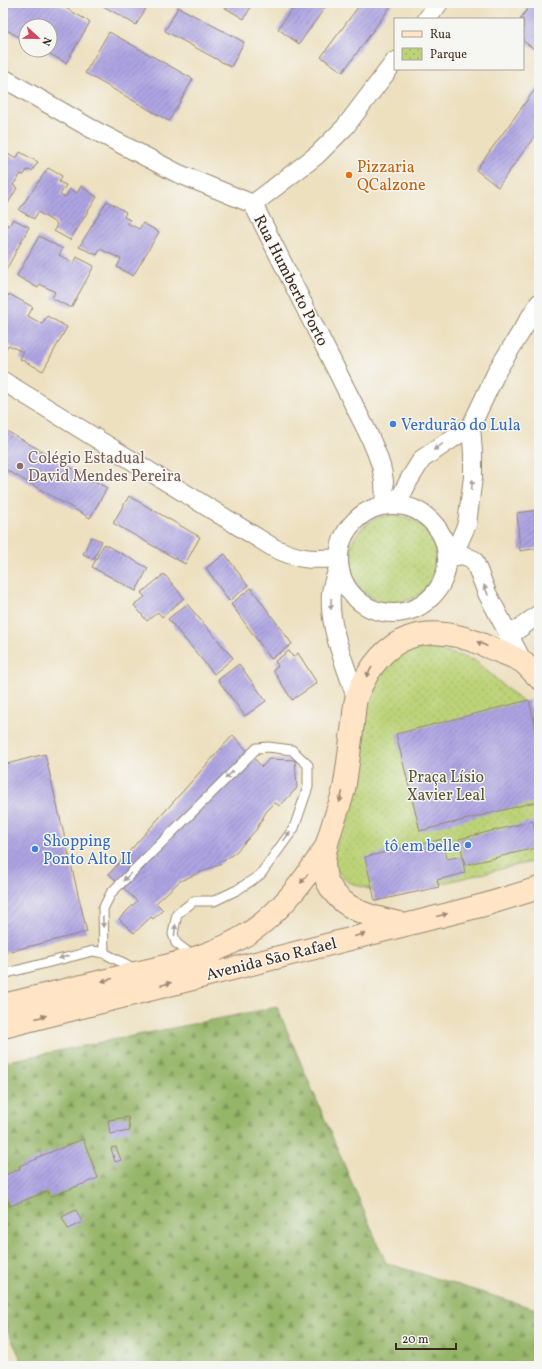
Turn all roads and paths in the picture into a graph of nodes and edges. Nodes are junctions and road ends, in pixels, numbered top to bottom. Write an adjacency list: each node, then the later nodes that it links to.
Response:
1 (439, 3): 2 (street)
2 (428, 18)
3 (394, 62): 5 (street)
4 (3, 78): 5 (street, Rua Humberto Porto)
5 (253, 204): 9 (street, Rua Humberto Porto)
6 (539, 303): 8 (street)
7 (3, 381): 11 (street)
8 (471, 426): 9 (street, one-way to 9); 10 (street, one-way to 8)
9 (390, 505): 10 (street); 11 (street)
10 (447, 553): 11 (street); 13 (street, one-way to 10)
11 (338, 562): 16 (street, one-way to 16)
12 (539, 614): 13 (street)
13 (508, 636): 14 (street)
14 (523, 662): 15 (main road); 16 (main road, one-way to 16)
15 (539, 678)
16 (356, 698): 17 (main road, one-way to 17)
17 (326, 847): 19 (main road); 21 (main road, Avenida São Rafael, one-way to 21)
18 (539, 888): 19 (main road, Avenida São Rafael, one-way to 18)
19 (404, 924): 25 (main road, Avenida São Rafael, one-way to 19)
20 (104, 953): 21 (lane, one-way to 20); 22 (lane); 23 (lane, one-way to 23)
21 (196, 957): 22 (main road, Avenida São Rafael)
22 (140, 972): 24 (main road, Avenida São Rafael, one-way to 24)
23 (3, 974)
24 (3, 1006)
25 (3, 1027)

